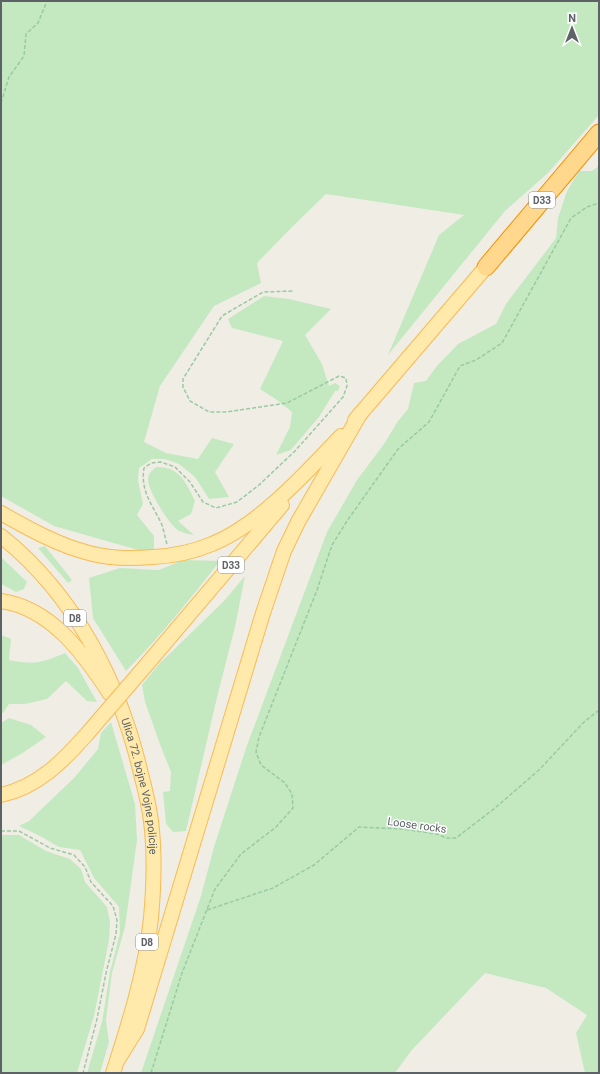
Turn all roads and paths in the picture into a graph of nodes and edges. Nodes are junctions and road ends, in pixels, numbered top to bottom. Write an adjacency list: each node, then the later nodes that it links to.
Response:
1 (47, 1): 2 (path)
2 (1, 103)
3 (599, 133): 5 (highway, D33)
4 (599, 203): 17 (path)
5 (486, 267): 7 (main road, D33)
6 (294, 291): 11 (path)
7 (360, 414): 8 (main road, D33); 18 (main road)
8 (313, 465): 11 (main road); 15 (main road, D33, bridge)
9 (1, 513): 11 (main road)
10 (1, 536): 14 (main road, Ulica 72. bojne Vojne policije / D8)
11 (170, 556)
12 (1, 601): 14 (main road)
13 (599, 710): 17 (path, Loose rocks)
14 (124, 716): 18 (main road, Ulica 72. bojne Vojne policije / D8)
15 (1, 795)
16 (1, 831): 19 (path)
17 (207, 910): 20 (path)
18 (115, 1067)
19 (83, 1073)
20 (151, 1073)

